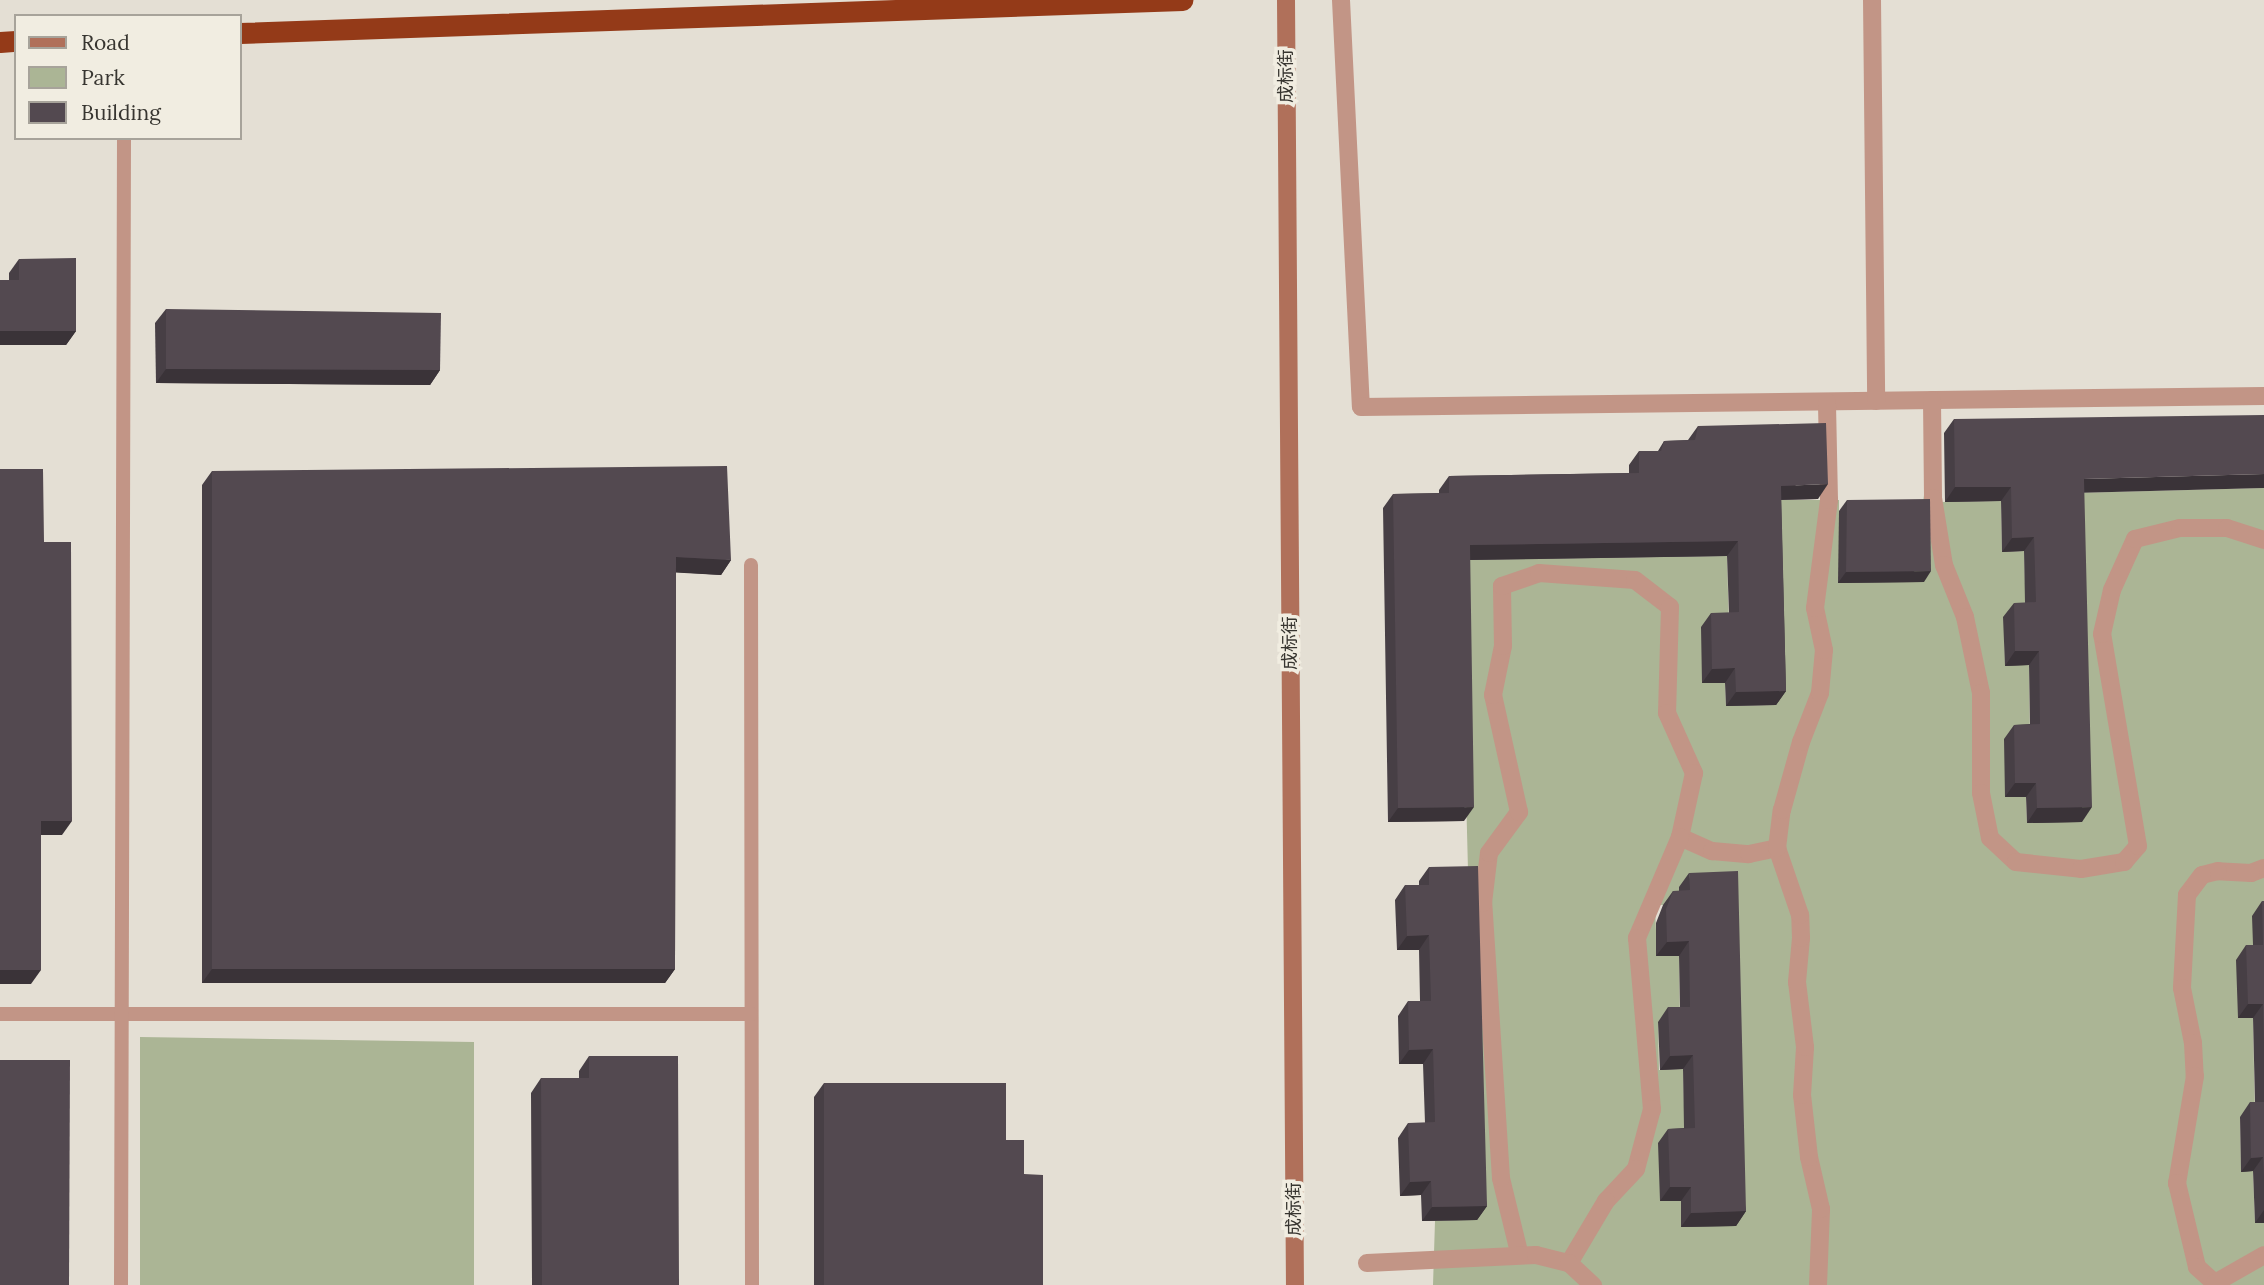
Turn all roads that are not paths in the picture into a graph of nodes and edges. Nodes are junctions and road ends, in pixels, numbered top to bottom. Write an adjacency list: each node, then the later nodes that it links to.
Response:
1 (1182, 0): 5 (highway)
2 (1286, 0): 26 (street, 成标街)
3 (1341, 0): 10 (street)
4 (1872, 0): 9 (street)
5 (242, 33)
6 (124, 140): 17 (lane)
7 (2264, 396): 8 (street)
8 (1932, 400): 9 (street); 11 (street)
9 (1876, 401): 10 (street)
10 (1827, 402): 14 (street)
11 (2264, 540)
12 (751, 565): 18 (lane)
13 (1680, 837): 14 (street); 19 (street); 22 (street)
14 (1777, 848): 28 (street)
15 (2264, 868): 23 (street)
16 (0, 1014): 17 (lane)
17 (121, 1014): 18 (lane); 24 (lane)
18 (751, 1014): 25 (lane)
19 (1518, 1248)
20 (2264, 1255): 23 (street)
21 (1367, 1263): 22 (street)
22 (1569, 1263): 27 (street)
23 (2215, 1284)
24 (121, 1285)
25 (752, 1285)
26 (1295, 1285)
27 (1593, 1285)
28 (1818, 1285)

